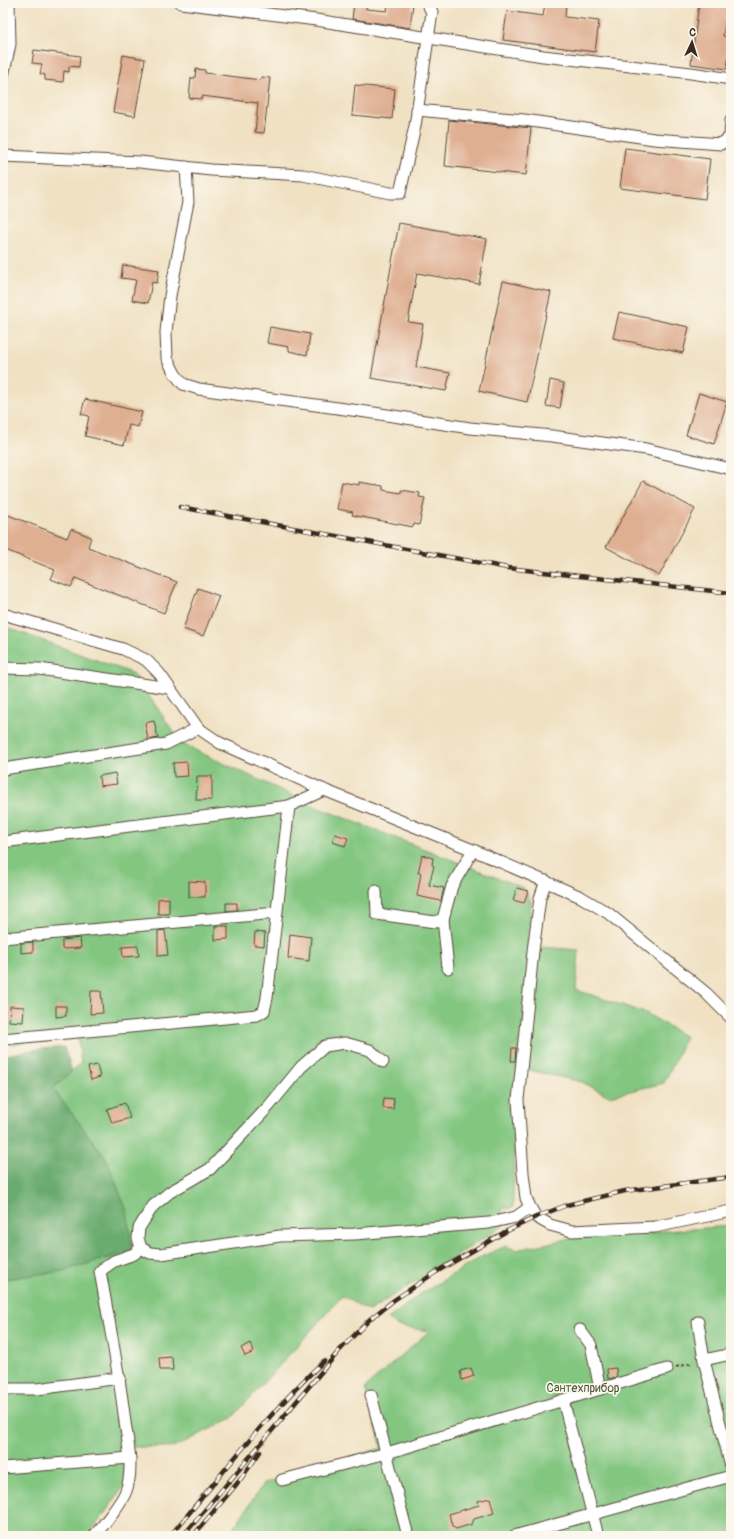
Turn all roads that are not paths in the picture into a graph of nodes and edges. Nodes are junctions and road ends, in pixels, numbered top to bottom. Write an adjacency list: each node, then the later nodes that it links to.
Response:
1 (9, 3): 5 (street)
2 (181, 3): 4 (street)
3 (427, 3): 4 (street)
4 (428, 38): 6 (street); 7 (street)
5 (3, 76)
6 (731, 79)
7 (417, 110): 8 (street); 10 (street)
8 (731, 120)
9 (3, 156): 10 (street)
10 (186, 167): 11 (street)
11 (731, 469)
12 (3, 614): 14 (street)
13 (3, 668): 14 (street)
14 (169, 688): 15 (street)
15 (198, 728): 16 (street); 17 (street)
16 (3, 769)
17 (324, 790): 18 (street); 20 (street)
18 (289, 806): 19 (street); 23 (street)
19 (3, 842)
20 (473, 850): 21 (street); 24 (street)
21 (546, 881): 27 (street); 30 (street)
22 (376, 890): 24 (street)
23 (276, 913): 25 (street); 28 (street)
24 (443, 919): 26 (street)
25 (3, 938)
26 (448, 968)
27 (731, 1018)
28 (3, 1039)
29 (383, 1062): 32 (street)
30 (530, 1207): 31 (street); 32 (street)
31 (731, 1211)
32 (141, 1248): 38 (street)
33 (698, 1322): 36 (street)
34 (580, 1330): 40 (street)
35 (731, 1354): 36 (street)
36 (704, 1360): 45 (street)
37 (667, 1369): 40 (street)
38 (120, 1378): 39 (street); 44 (street)
39 (3, 1389)
40 (600, 1389): 42 (street)
41 (371, 1395): 43 (street)
42 (562, 1400): 43 (street); 49 (street)
43 (387, 1453): 48 (street); 51 (street)
44 (130, 1458): 46 (street); 50 (street)
45 (731, 1467)
46 (3, 1468)
47 (731, 1476): 49 (street)
48 (282, 1480)
49 (592, 1514): 52 (street); 53 (street)
50 (94, 1536)
51 (408, 1536)
52 (514, 1536)
53 (598, 1536)

